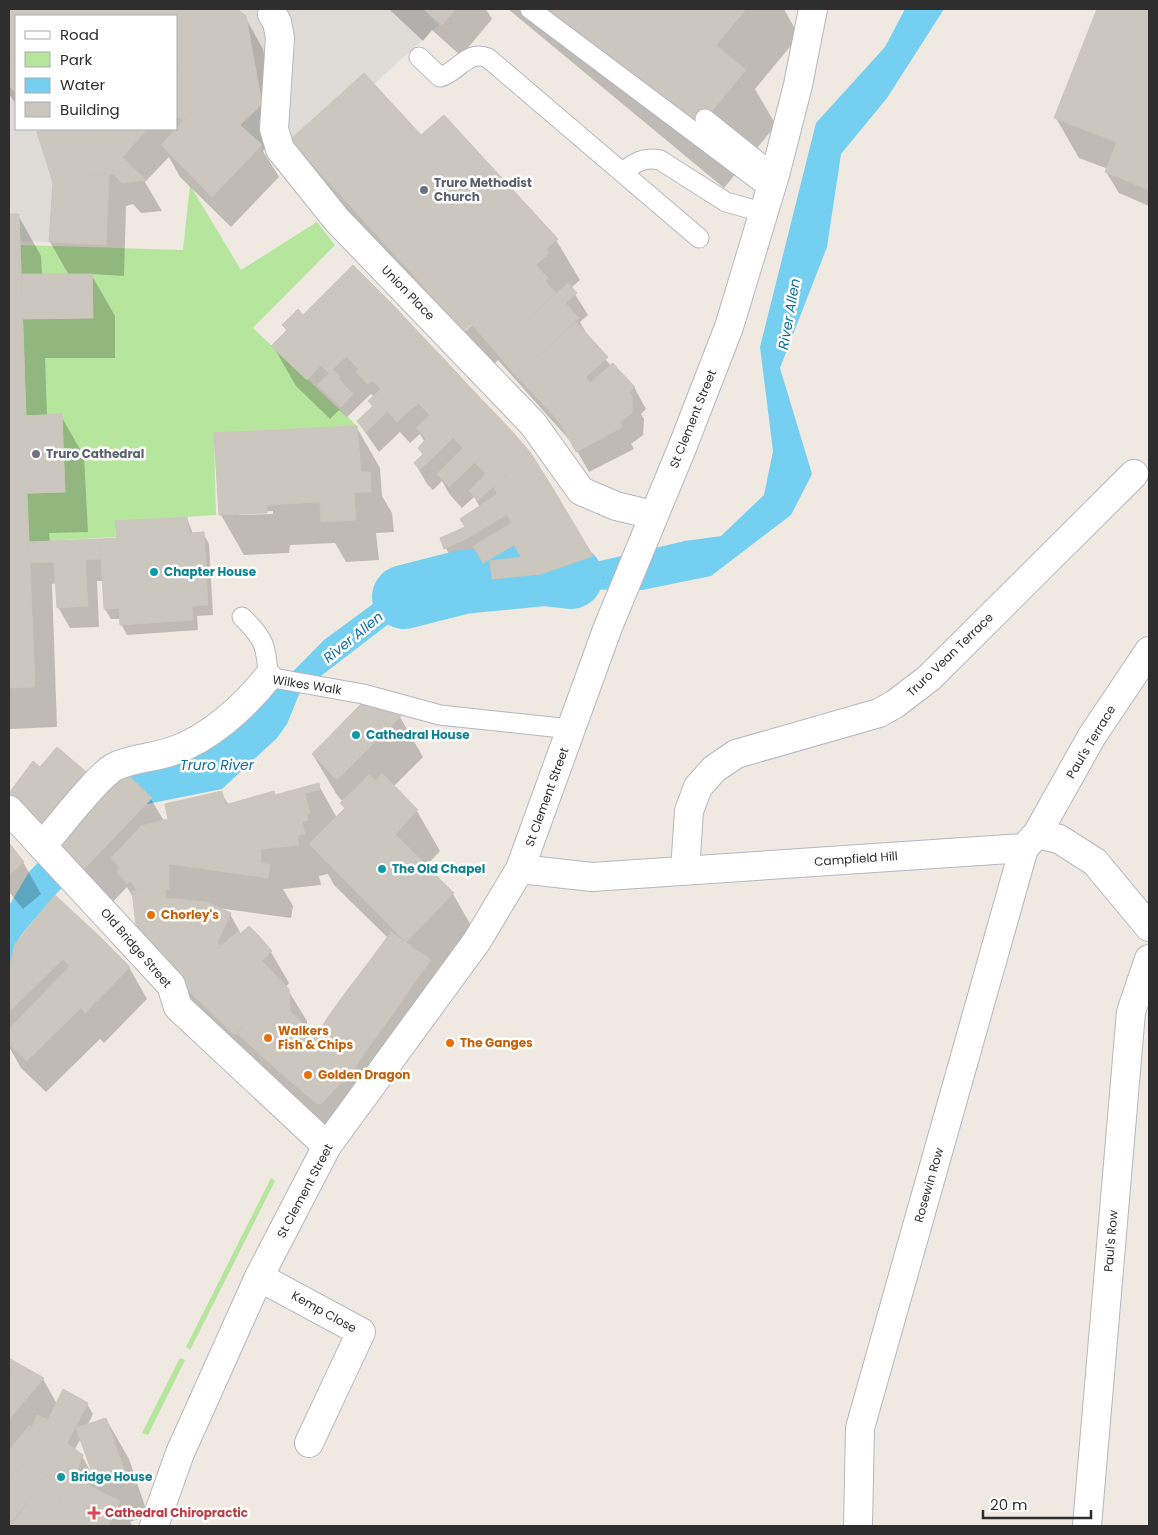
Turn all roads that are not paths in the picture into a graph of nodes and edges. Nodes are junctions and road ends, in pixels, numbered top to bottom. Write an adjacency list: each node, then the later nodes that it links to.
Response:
1 (530, 9): 7 (lane)
2 (814, 9): 7 (street, St Clement Street)
3 (268, 12): 10 (street, Union Place)
4 (419, 57): 6 (lane)
5 (705, 119): 7 (lane)
6 (622, 172): 7 (lane); 8 (lane)
7 (770, 193): 10 (street, St Clement Street)
8 (699, 238)
9 (1134, 474): 19 (street, Truro Vean Terrace)
10 (653, 515): 14 (street, St Clement Street)
11 (242, 617): 13 (lane)
12 (1149, 651): 16 (street, Paul's Terrace)
13 (273, 678): 14 (lane, Wilkes Walk); 17 (street, Wilkes Walk)
14 (571, 729): 18 (street, St Clement Street)
15 (9, 810): 17 (street, Old Bridge Street)
16 (1031, 841): 19 (street, Campfield Hill); 20 (street, Campfield Hill); 26 (street, Rosewin Row)
17 (42, 846): 22 (street, Old Bridge Street)
18 (520, 869): 19 (street, Campfield Hill); 22 (street, St Clement Street)
19 (685, 871)
20 (1149, 927)
21 (1149, 958): 27 (street, Paul's Row)
22 (327, 1146): 23 (street, St Clement Street)
23 (259, 1277): 24 (street, Kemp Close); 25 (street, St Clement Street)
24 (310, 1443)
25 (154, 1526)
26 (858, 1526)
27 (1087, 1526)

